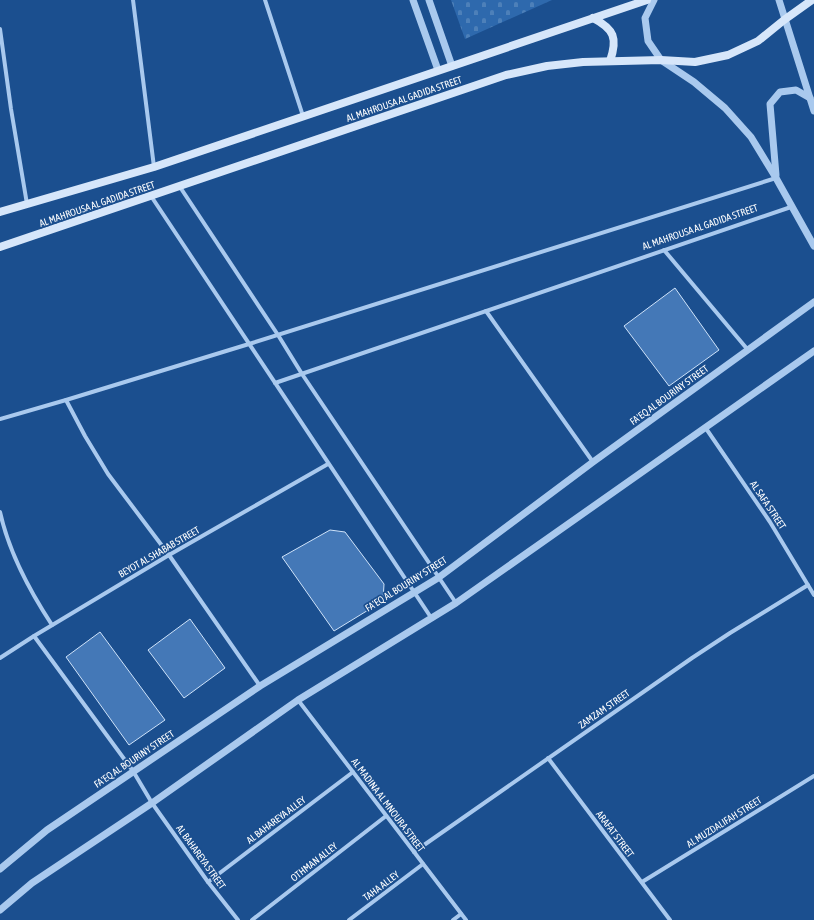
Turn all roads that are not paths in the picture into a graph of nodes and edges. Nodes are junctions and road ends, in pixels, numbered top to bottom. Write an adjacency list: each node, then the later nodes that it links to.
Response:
1 (133, 0): 19 (street)
2 (265, 0): 18 (street)
3 (413, 0): 15 (street)
4 (429, 0): 14 (street)
5 (647, 0): 9 (main road, AL MAHROUSA AL GADIDA STREET)
6 (654, 0): 12 (street)
7 (779, 0): 10 (street)
8 (812, 0): 10 (main road, AL MAHROUSA AL GADIDA STREET)
9 (593, 18): 13 (main road); 14 (main road, AL MAHROUSA AL GADIDA STREET)
10 (784, 20): 12 (main road, AL MAHROUSA AL GADIDA STREET); 16 (street)
11 (0, 29): 23 (street)
12 (661, 60): 13 (main road, AL MAHROUSA AL GADIDA STREET); 20 (street)
13 (610, 61): 21 (main road, AL MAHROUSA AL GADIDA STREET)
14 (452, 66): 15 (main road, AL MAHROUSA AL GADIDA STREET)
15 (438, 70): 18 (main road, AL MAHROUSA AL GADIDA STREET)
16 (810, 98): 17 (street); 20 (street)
17 (814, 111)
18 (303, 116): 19 (main road, AL MAHROUSA AL GADIDA STREET)
19 (154, 167): 23 (main road, AL MAHROUSA AL GADIDA STREET)
20 (776, 178): 24 (street); 31 (street)
21 (180, 187): 22 (main road, AL MAHROUSA AL GADIDA STREET); 31 (street)
22 (151, 196): 27 (main road, AL MAHROUSA AL GADIDA STREET); 32 (street)
23 (27, 205): 25 (main road, AL MAHROUSA AL GADIDA STREET)
24 (791, 206): 26 (street); 28 (street, AL MAHROUSA AL GADIDA STREET)
25 (0, 212)
26 (814, 246)
27 (0, 247)
28 (664, 250): 30 (street, AL MAHROUSA AL GADIDA STREET); 33 (street)
29 (814, 302): 33 (street, FA'EQ AL BOURINY STREET)
30 (486, 311): 35 (street, AL MAHROUSA AL GADIDA STREET); 40 (street)
31 (278, 335): 32 (street); 35 (street)
32 (249, 344): 36 (street); 37 (street)
33 (748, 350): 40 (street, FA'EQ AL BOURINY STREET)
34 (814, 351): 39 (street)
35 (302, 374): 36 (street, AL MAHROUSA AL GADIDA STREET); 44 (street)
36 (275, 383): 41 (street)
37 (66, 400): 38 (street); 43 (street)
38 (0, 419)
39 (705, 427): 45 (street, AL SAFA STREET); 48 (street)
40 (594, 462): 44 (street, FA'EQ AL BOURINY STREET)
41 (328, 464): 43 (street, BEYOT AL SHABAB STREET); 46 (street)
42 (0, 512): 50 (street)
43 (169, 555): 50 (street, BEYOT AL SHABAB STREET); 53 (street)
44 (438, 578): 46 (street, FA'EQ AL BOURINY STREET); 48 (street)
45 (808, 585): 47 (street, AL SAFA STREET); 55 (street, ZAMZAM STREET)
46 (414, 592): 49 (street); 53 (street, FA'EQ AL BOURINY STREET)
47 (814, 595)
48 (456, 603): 49 (street)
49 (432, 619): 54 (street)
50 (52, 625): 51 (street, BEYOT AL SHABAB STREET)
51 (34, 636): 52 (street, BEYOT AL SHABAB STREET); 56 (street, AL BAHAREYA STREET)
52 (0, 658)
53 (260, 686): 56 (street, FA'EQ AL BOURINY STREET)
54 (298, 700): 57 (street, AL MADINA AL MNOURA STREET); 59 (street)
55 (548, 758): 61 (street, ZAMZAM STREET); 65 (street, ARAFAT STREET)
56 (133, 771): 59 (street, AL BAHAREYA STREET); 63 (street, FA'EQ AL BOURINY STREET)
57 (352, 772): 60 (street, AL MADINA AL MNOURA STREET); 64 (street, AL BAHAREYA ALLEY)
58 (814, 776): 65 (street, AL MUZDALIFAH STREET)
59 (152, 803): 64 (street, AL BAHAREYA STREET); 66 (street)
60 (386, 816): 61 (street, AL MADINA AL MNOURA STREET); 69 (street, OTHMAN ALLEY)
61 (414, 852): 62 (street, AL MADINA AL MNOURA STREET)
62 (423, 864): 67 (street, AL MADINA AL MNOURA STREET); 70 (street, TAHA ALLEY)
63 (0, 869)
64 (208, 882): 68 (street, AL BAHAREYA STREET)
65 (642, 882): 73 (street, ARAFAT STREET)
66 (0, 910)
67 (461, 914): 71 (street); 72 (street, AL MADINA AL MNOURA STREET)
68 (238, 920)
69 (252, 920)
70 (349, 920)
71 (453, 920)
72 (466, 920)
73 (670, 920)

